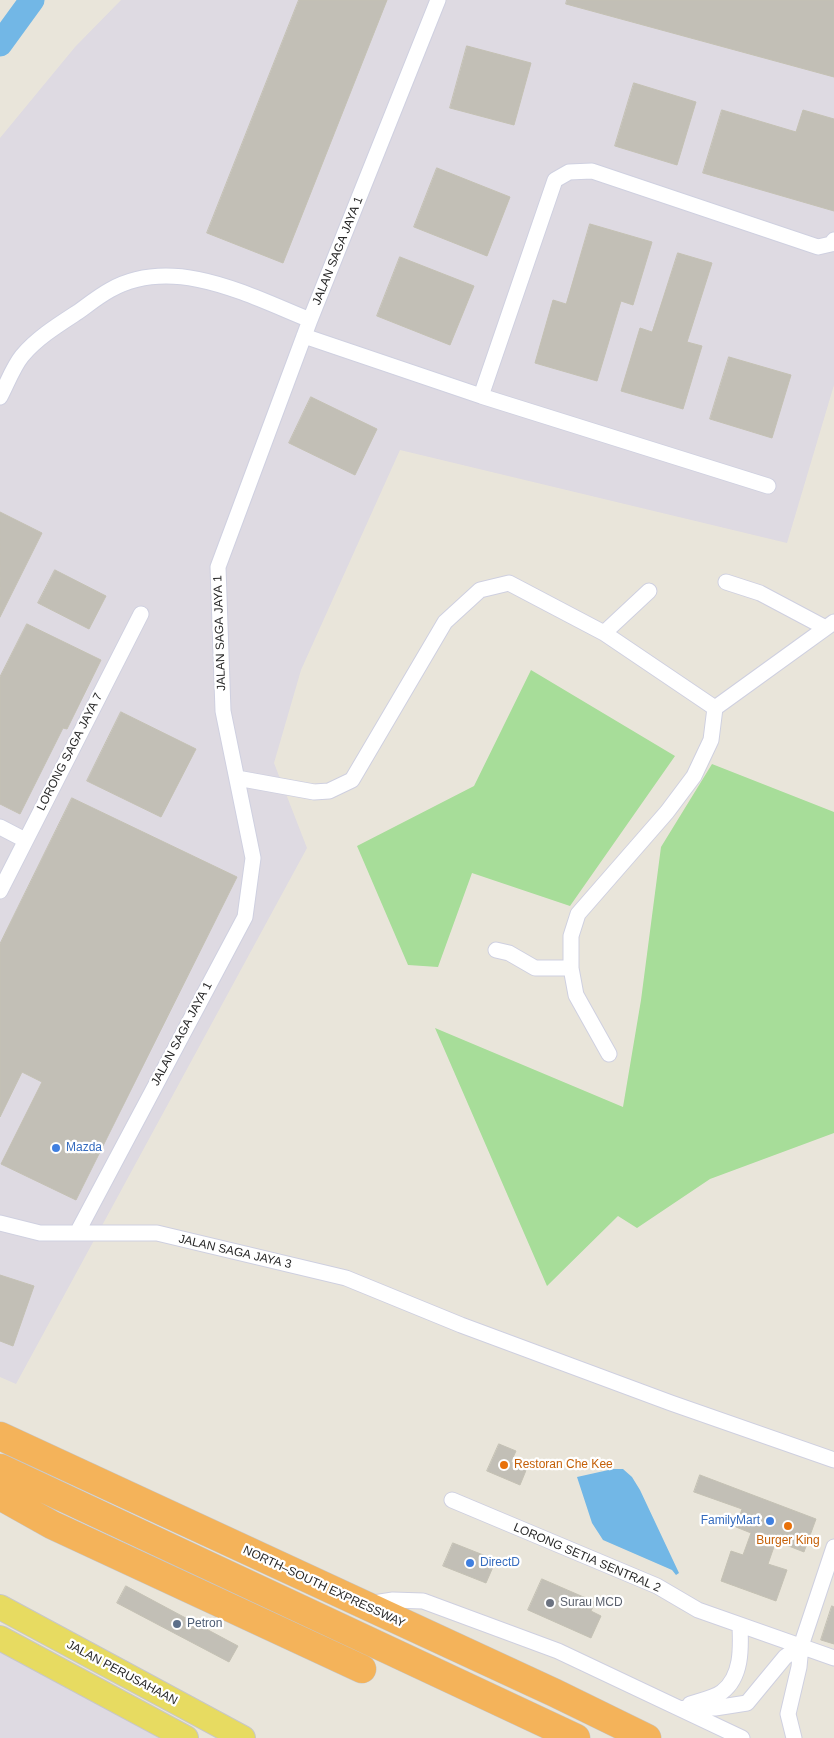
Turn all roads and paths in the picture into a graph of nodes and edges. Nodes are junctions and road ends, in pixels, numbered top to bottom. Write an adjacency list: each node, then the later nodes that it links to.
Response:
1 (438, 0): 3 (street, JALAN SAGA JAYA 1)
2 (834, 240): 5 (street)
3 (310, 320): 4 (street, JALAN SAGA JAYA 1); 6 (street)
4 (304, 336): 5 (street); 14 (street, JALAN SAGA JAYA 1)
5 (481, 396): 7 (street)
6 (0, 397)
7 (768, 486)
8 (726, 582): 11 (street)
9 (649, 591): 12 (street)
10 (141, 614): 16 (street, LORONG SAGA JAYA 7)
11 (829, 624): 13 (street)
12 (604, 633): 13 (street); 14 (street)
13 (715, 708): 19 (street)
14 (237, 778): 22 (street, JALAN SAGA JAYA 1)
15 (0, 827): 16 (street)
16 (25, 840): 17 (street, LORONG SAGA JAYA 7)
17 (0, 891)
18 (496, 950): 19 (street)
19 (571, 968): 20 (street)
20 (609, 1054)
21 (0, 1223): 22 (street, JALAN SAGA JAYA 3)
22 (77, 1233): 24 (street, JALAN SAGA JAYA 3)
23 (0, 1436): 29 (highway, NORTH–SOUTH EXPRESSWAY)
24 (834, 1460)
25 (0, 1468): 39 (highway)
26 (0, 1496): 35 (highway)
27 (452, 1500): 31 (street, LORONG SETIA SENTRAL 2)
28 (834, 1547): 33 (street)
29 (364, 1604): 36 (street); 40 (highway, NORTH–SOUTH EXPRESSWAY)
30 (0, 1607): 38 (main road, JALAN PERUSAHAAN)
31 (740, 1626): 33 (street, LORONG SETIA SENTRAL 2); 36 (street)
32 (0, 1638): 37 (main road)
33 (801, 1646): 34 (street, LORONG SETIA SENTRAL 2); 36 (street); 42 (street)
34 (834, 1658)
35 (362, 1669)
36 (681, 1708): 41 (street)
37 (186, 1738)
38 (243, 1738)
39 (576, 1738)
40 (647, 1738)
41 (742, 1738)
42 (794, 1738)

